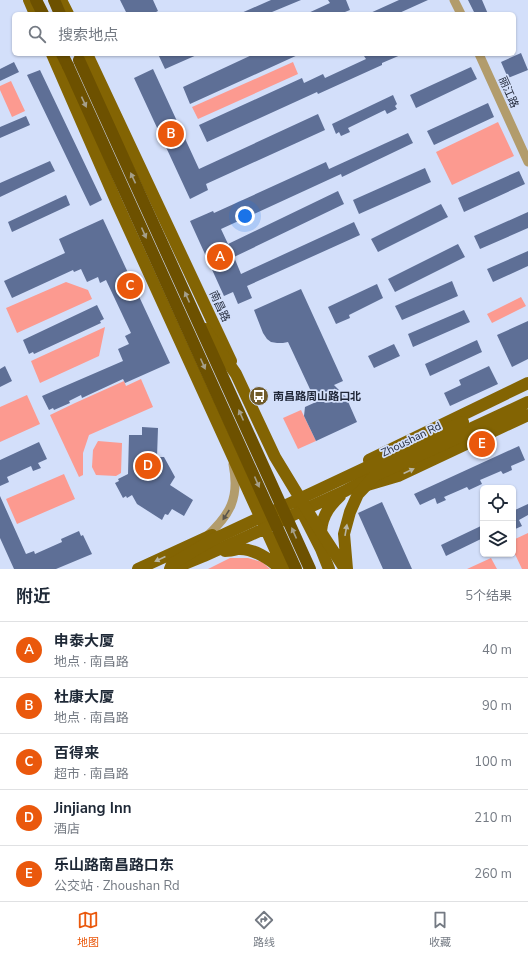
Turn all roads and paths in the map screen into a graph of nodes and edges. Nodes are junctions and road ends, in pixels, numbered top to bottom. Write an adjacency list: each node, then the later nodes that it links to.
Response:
1 (29, 0): 6 (main road)
2 (36, 0): 7 (highway)
3 (54, 0): 8 (highway)
4 (61, 0): 9 (main road)
5 (454, 0): 10 (street)
6 (34, 12)
7 (41, 12)
8 (59, 12)
9 (67, 12)
10 (460, 12)
11 (53, 56): 18 (main road)
12 (63, 56): 38 (highway, one-way to 38, bridge)
13 (81, 56): 16 (highway, 南昌路, one-way to 13, bridge); 17 (main road, 南昌路)
14 (480, 56): 15 (street, 丽江路)
15 (528, 162)
16 (197, 319): 39 (highway, 南昌路, one-way to 16, bridge); 41 (main road, bridge)
17 (214, 324): 18 (main road); 27 (main road, 南昌路)
18 (180, 340): 25 (main road)
19 (528, 383): 27 (main road, Zhoushan Rd)
20 (528, 392): 35 (main road, bridge)
21 (528, 395): 27 (main road, Zhoushan Rd)
22 (528, 402): 26 (main road, Zhoushan Rd)
23 (528, 405): 41 (main road, one-way to 23, bridge)
24 (528, 415): 26 (main road, Zhoushan Rd, one-way to 24)
25 (230, 451): 29 (main road); 31 (street, one-way to 31)
26 (345, 491): 28 (main road, Zhoushan Rd); 32 (main road)
27 (295, 496): 28 (main road, 南昌路); 29 (main road, Zhoushan Rd)
28 (301, 511): 30 (main road, Zhoushan Rd); 32 (main road, 南昌路)
29 (259, 513): 30 (main road); 31 (main road, Zhoushan Rd)
30 (266, 528): 33 (main road, Zhoushan Rd); 37 (main road)
31 (204, 539): 34 (main road, Zhoushan Rd, one-way to 34)
32 (321, 549): 40 (main road, 南昌路)
33 (204, 556): 35 (main road, Zhoushan Rd); 36 (main road)
34 (138, 569)
35 (171, 569)
36 (281, 569)
37 (284, 569)
38 (296, 569)
39 (310, 569)
40 (329, 569)
41 (346, 569)

